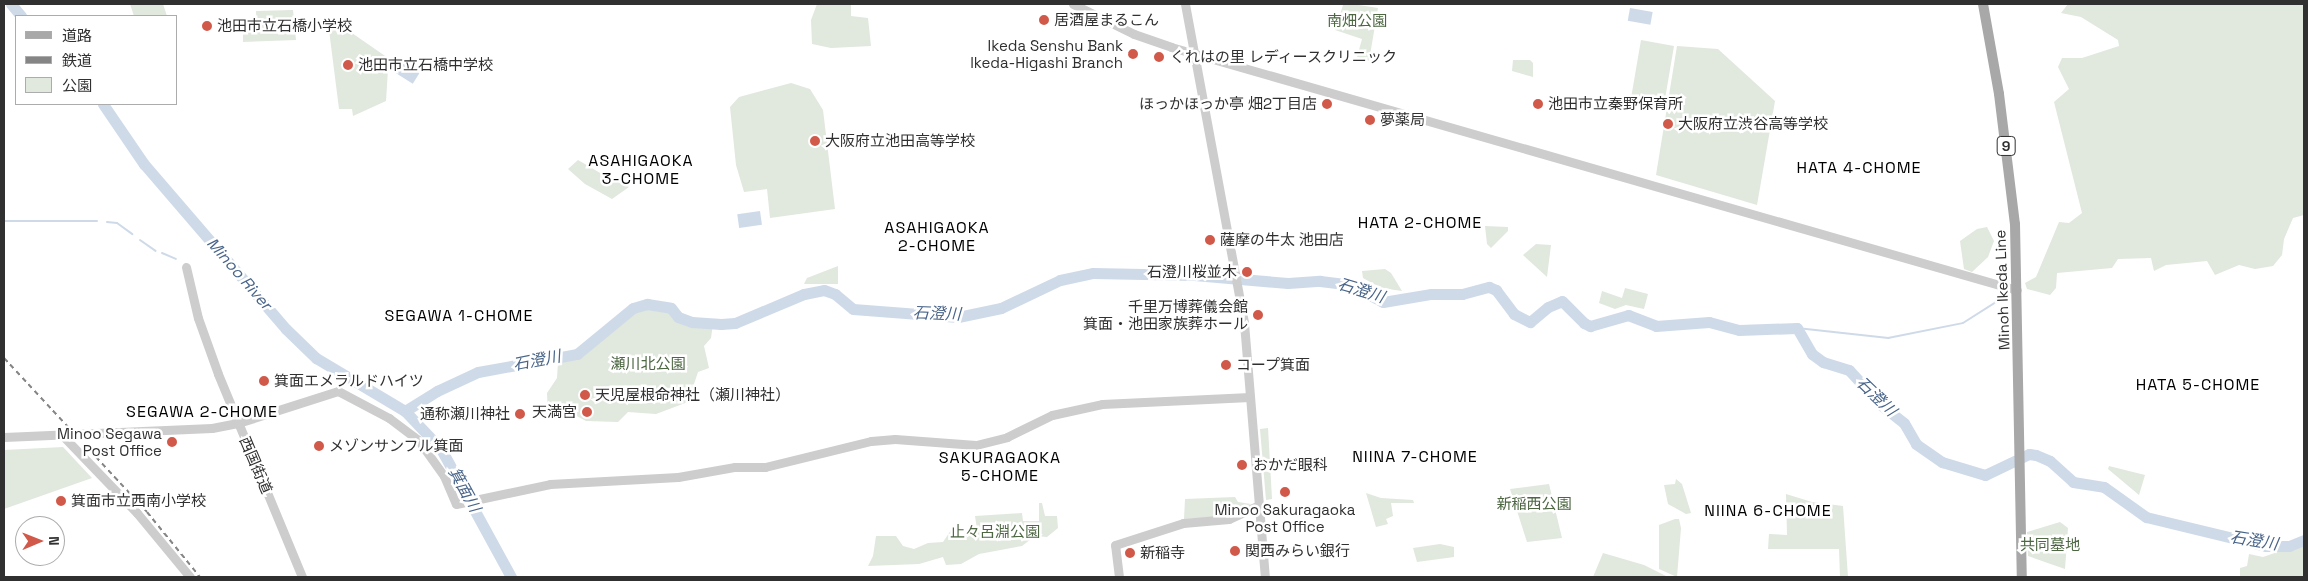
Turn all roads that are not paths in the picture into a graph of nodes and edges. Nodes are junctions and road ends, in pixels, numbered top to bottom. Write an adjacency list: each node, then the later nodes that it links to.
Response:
1 (1073, 4): 4 (street)
2 (1185, 4): 4 (street)
3 (1983, 4): 6 (main road, Minoh Ikeda Line / 9)
4 (1194, 53): 6 (street); 7 (street)
5 (186, 267): 8 (street, 西国街道)
6 (2017, 290): 16 (main road, Minoh Ikeda Line / 9)
7 (1250, 397): 8 (street); 11 (street)
8 (238, 423): 9 (street); 13 (street, 西国街道)
9 (62, 434): 10 (street); 12 (street)
10 (4, 437)
11 (1259, 505): 14 (street); 15 (street)
12 (190, 577)
13 (302, 577)
14 (1119, 577)
15 (1265, 577)
16 (2022, 577)

